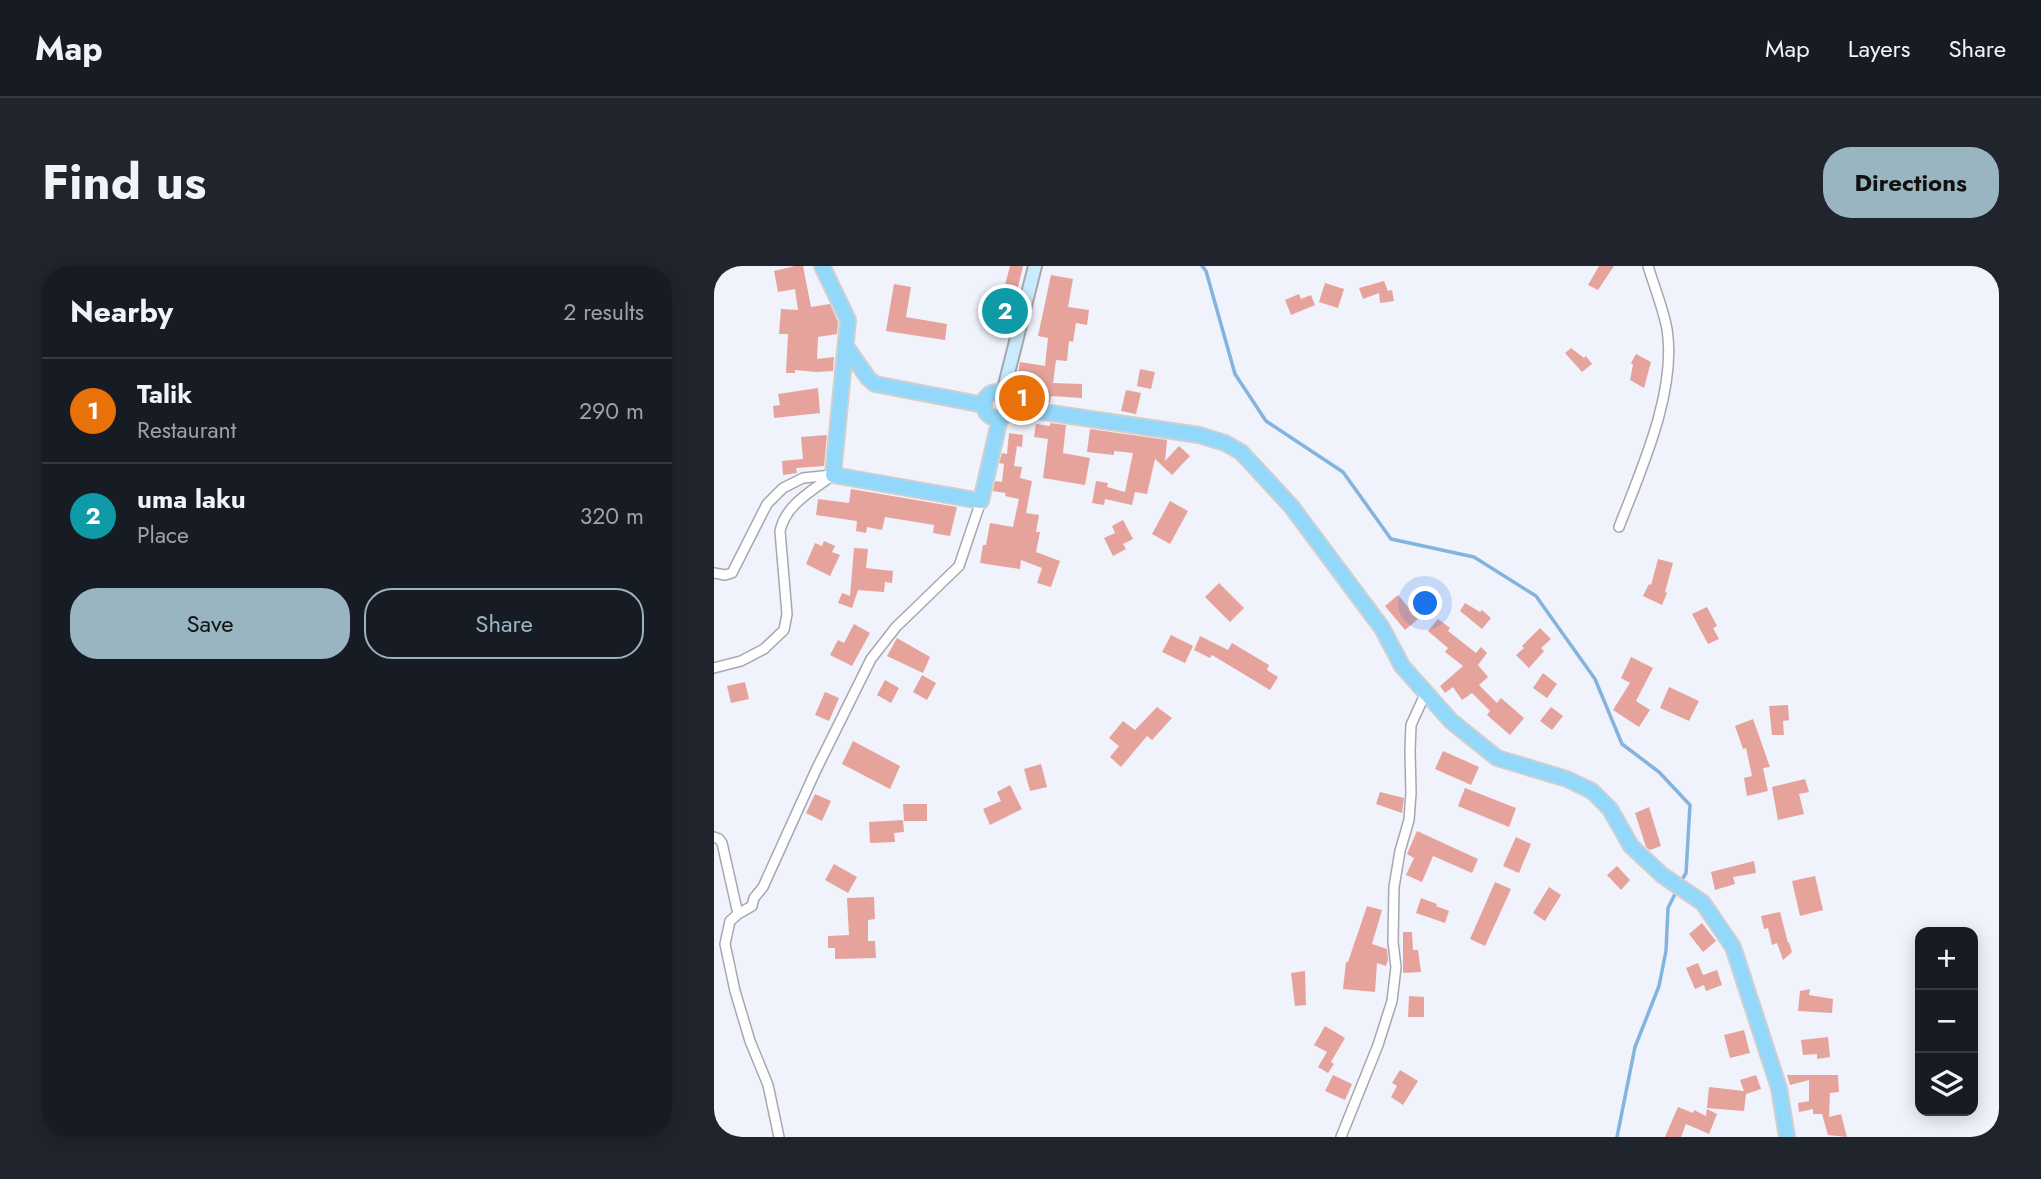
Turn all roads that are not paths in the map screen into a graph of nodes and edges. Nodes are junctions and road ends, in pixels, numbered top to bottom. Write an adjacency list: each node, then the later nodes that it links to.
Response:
1 (821, 266): 4 (main road)
2 (1035, 266): 5 (street)
3 (1648, 266): 10 (street)
4 (846, 348): 6 (main road); 8 (main road)
5 (1007, 400): 6 (main road); 7 (main road); 13 (main road)
6 (984, 405): 7 (main road)
7 (1000, 418): 9 (main road)
8 (833, 475): 9 (main road); 11 (street); 12 (street)
9 (981, 501): 15 (street)
10 (1619, 527)
11 (714, 573)
12 (714, 668)
13 (1426, 692): 17 (street); 18 (main road)
14 (714, 837): 15 (street)
15 (738, 915): 16 (street)
16 (779, 1137)
17 (1341, 1137)
18 (1787, 1137)

